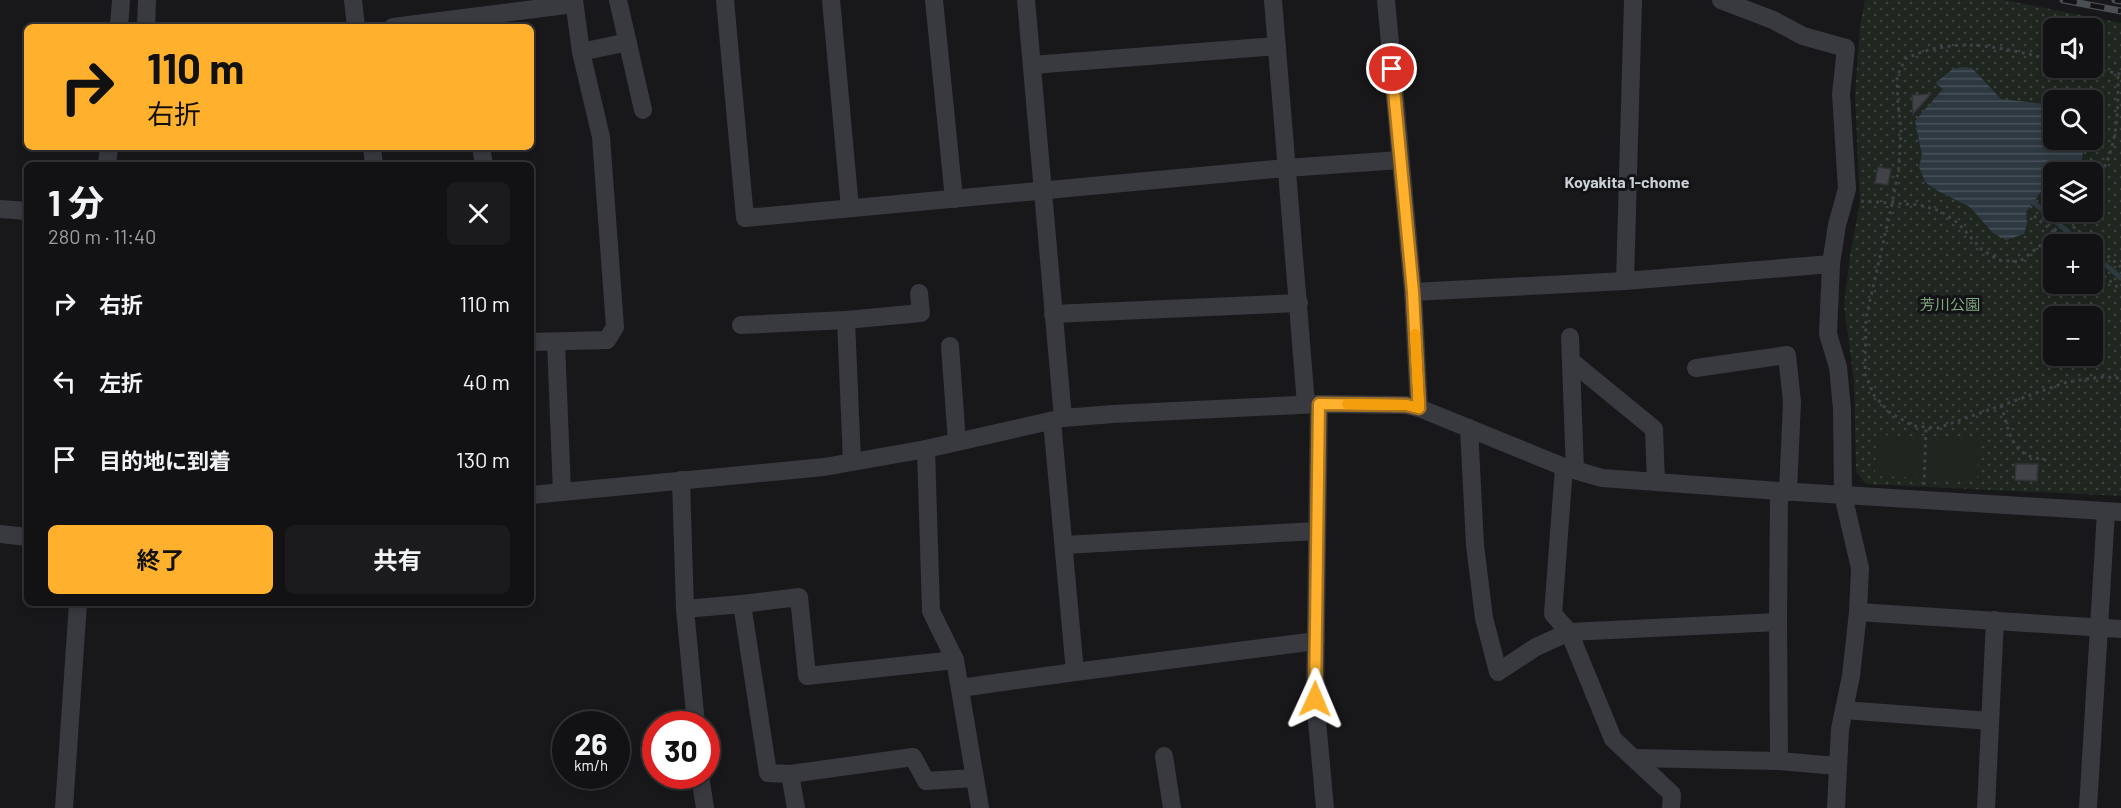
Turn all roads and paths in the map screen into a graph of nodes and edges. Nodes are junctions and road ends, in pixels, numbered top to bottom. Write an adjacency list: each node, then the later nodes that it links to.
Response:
1 (121, 0): 15 (street)
2 (147, 0): 16 (street)
3 (353, 0): 17 (street)
4 (618, 0): 19 (street)
5 (726, 0): 34 (street)
6 (831, 0): 34 (street)
7 (934, 0): 31 (street)
8 (1026, 0): 23 (street)
9 (1273, 0): 20 (street)
10 (1386, 0): 27 (street)
11 (1633, 0): 45 (street)
12 (1721, 0): 42 (street)
13 (574, 2): 14 (street); 21 (street)
14 (464, 15): 18 (street)
15 (119, 24)
16 (146, 24)
17 (357, 24)
18 (411, 24)
19 (627, 42): 21 (street); 26 (street)
20 (1277, 46): 23 (street); 28 (street)
21 (581, 52): 55 (street)
22 (2043, 58): 33 (path)
23 (1032, 65): 30 (street)
24 (2103, 71): 25 (path)
25 (2120, 74): 29 (path)
26 (643, 110)
27 (1400, 160): 28 (street); 47 (street)
28 (1286, 168): 30 (street); 49 (street)
29 (2103, 170)
30 (1041, 190): 31 (street); 50 (street)
31 (954, 199): 34 (street)
32 (1856, 201): 33 (path)
33 (1892, 204): 40 (path); 64 (path)
34 (850, 208)
35 (0, 209): 36 (street)
36 (24, 211)
37 (2034, 216): 40 (path)
38 (2062, 222): 40 (path)
39 (2068, 222): 43 (path)
40 (2054, 232): 41 (path)
41 (2056, 234)
42 (1831, 264): 45 (street); 77 (street)
43 (2121, 267)
44 (2103, 275): 46 (path)
45 (1625, 281): 47 (street)
46 (2121, 290)
47 (1413, 292): 62 (street)
48 (919, 293): 51 (street)
49 (1299, 303): 50 (street); 60 (street)
50 (1053, 314): 63 (street)
51 (846, 320): 52 (street); 69 (street)
52 (741, 325)
53 (1570, 337): 57 (street)
54 (534, 342): 55 (street)
55 (556, 342): 75 (street)
56 (950, 346): 66 (street)
57 (1571, 361): 70 (street); 73 (street)
58 (1696, 368): 74 (street)
59 (2121, 378): 61 (path)
60 (1312, 404): 62 (street); 63 (street); 79 (street)
61 (2001, 405): 64 (path); 68 (path)
62 (1419, 408): 65 (street)
63 (1057, 420): 66 (street); 82 (street)
64 (1926, 427): 71 (path)
65 (1469, 429): 70 (street); 91 (street)
66 (957, 442): 67 (street)
67 (926, 449): 69 (street); 93 (street)
68 (2047, 460)
69 (852, 462): 72 (street)
70 (1569, 468): 73 (street); 91 (street)
71 (1924, 478)
72 (681, 480): 75 (street); 85 (street)
73 (1656, 482): 74 (street)
74 (1783, 491): 77 (street); 88 (street)
75 (562, 492): 76 (street)
76 (534, 495)
77 (1843, 495): 78 (street); 86 (street)
78 (2113, 512): 89 (street)
79 (1317, 531): 82 (street); 92 (street)
80 (0, 534): 81 (street)
81 (24, 537)
82 (1064, 545): 94 (street)
83 (742, 604): 85 (street); 93 (street); 103 (street)
84 (78, 606): 106 (street)
85 (685, 609): 97 (street)
86 (1858, 612): 87 (street); 96 (street)
87 (1995, 620): 89 (street); 98 (street)
88 (1778, 622): 91 (street); 101 (street)
89 (2098, 628): 90 (street); 115 (street)
90 (2121, 629)
91 (1569, 632): 100 (street)
92 (1316, 641): 94 (street); 111 (street)
93 (955, 660): 95 (street)
94 (1075, 672): 95 (street)
95 (960, 688): 104 (street)
96 (1844, 710): 98 (street); 102 (street)
97 (695, 711)
98 (1990, 721): 114 (street)
99 (1164, 756): 110 (street)
100 (1635, 758): 101 (street); 112 (street)
101 (1779, 761): 102 (street)
102 (1837, 766): 113 (street)
103 (790, 774): 104 (street); 108 (street)
104 (974, 778): 109 (street)
105 (702, 789): 107 (street)
106 (64, 808)
107 (705, 808)
108 (796, 808)
109 (980, 808)
110 (1172, 808)
111 (1325, 808)
112 (1671, 808)
113 (1836, 808)
114 (1986, 808)
115 (2088, 808)

